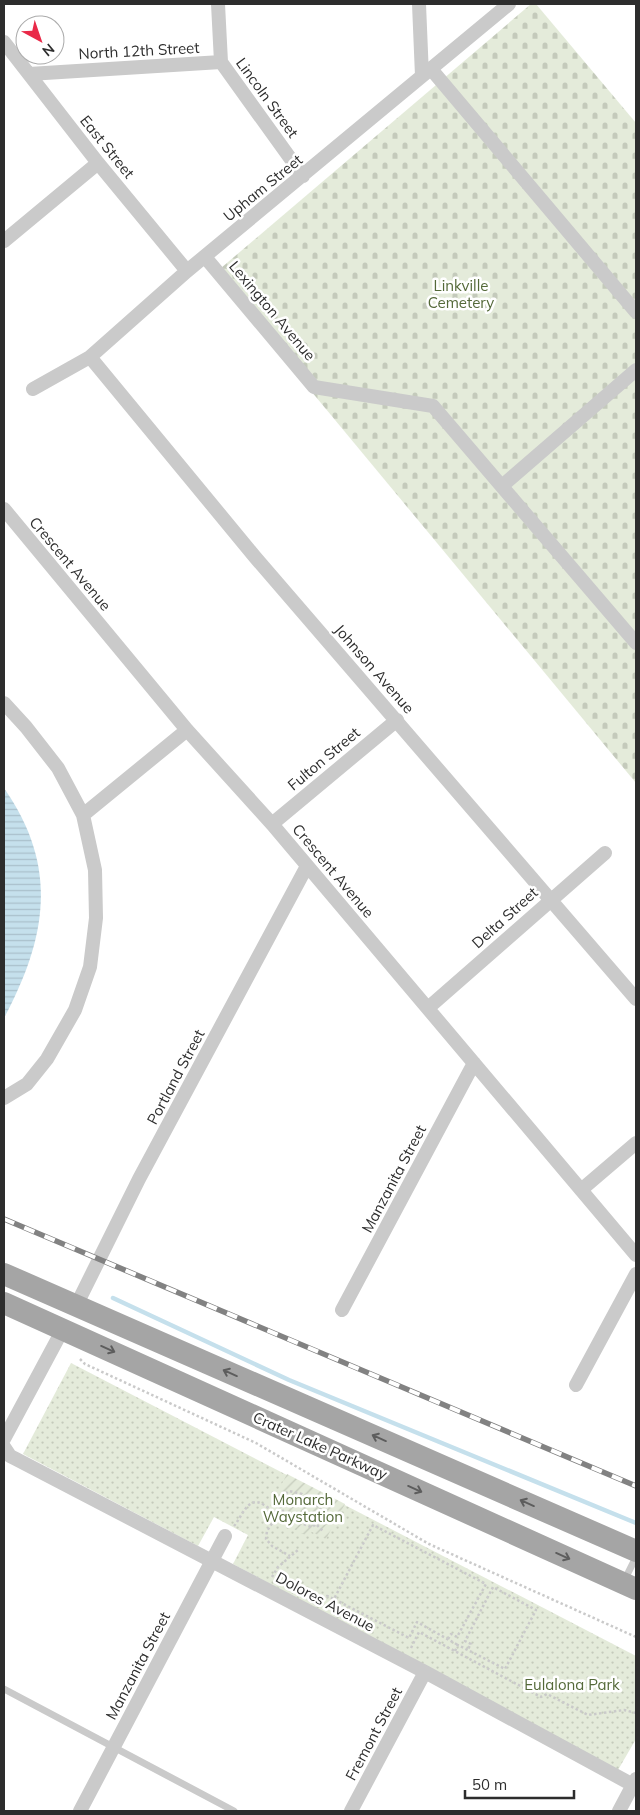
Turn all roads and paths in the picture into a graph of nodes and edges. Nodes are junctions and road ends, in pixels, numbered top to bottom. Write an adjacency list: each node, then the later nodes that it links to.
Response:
1 (218, 4): 5 (street, Lincoln Street)
2 (419, 4): 6 (street)
3 (509, 4): 6 (street, Upham Street)
4 (4, 42): 7 (street, East Street)
5 (221, 62): 7 (street, North 12th Street); 9 (street, Lincoln Street)
6 (427, 72): 9 (street, Upham Street); 13 (street)
7 (29, 74): 8 (street, East Street)
8 (98, 163): 10 (street); 12 (street, East Street)
9 (303, 176): 11 (street, Upham Street)
10 (4, 241)
11 (205, 257): 12 (street, Upham Street); 17 (street, Lexington Avenue)
12 (187, 271): 14 (street, Upham Street)
13 (636, 312)
14 (90, 357): 16 (street, Upham Street); 21 (street, Johnson Avenue)
15 (636, 370): 17 (street)
16 (33, 389)
17 (502, 486): 19 (street)
18 (4, 509): 22 (street, Crescent Avenue)
19 (636, 643)
20 (4, 703): 23 (street)
21 (397, 720): 24 (street, Fulton Street); 27 (street, Johnson Avenue)
22 (187, 730): 23 (street); 24 (street, Crescent Avenue)
23 (83, 815): 31 (street)
24 (272, 824): 26 (street, Crescent Avenue)
25 (605, 853): 27 (street, Delta Street)
26 (307, 866): 29 (street, Crescent Avenue); 39 (street, Portland Street)
27 (551, 898): 28 (street, Johnson Avenue); 29 (street, Delta Street)
28 (636, 999)
29 (428, 1008): 30 (street, Crescent Avenue)
30 (474, 1063): 33 (street, Crescent Avenue); 40 (street, Manzanita Street)
31 (4, 1098)
32 (636, 1143): 33 (street)
33 (581, 1190): 34 (street, Crescent Avenue)
34 (636, 1255)
35 (4, 1274): 39 (main road, Crater Lake Parkway)
36 (636, 1274): 43 (street)
37 (4, 1290): 39 (main road)
38 (4, 1303): 41 (main road, Crater Lake Parkway)
39 (76, 1306): 52 (main road, Crater Lake Parkway, one-way to 39)
40 (342, 1310)
41 (63, 1329): 44 (street); 56 (main road, Crater Lake Parkway, one-way to 56)
42 (79, 1358): 58 (path)
43 (576, 1385)
44 (4, 1439)
45 (4, 1447): 55 (street, Dolores Avenue)
46 (283, 1512): 47 (path); 48 (path); 48 (path)
47 (278, 1514): 50 (path); 53 (path)
48 (317, 1525): 49 (path)
49 (324, 1532)
50 (225, 1536): 55 (street, Manzanita Street)
51 (298, 1550): 53 (path)
52 (636, 1551)
53 (290, 1556): 57 (path)
54 (636, 1557): 56 (lane)
55 (211, 1561): 57 (street, Dolores Avenue); 67 (street, Manzanita Street)
56 (630, 1586)
57 (265, 1589): 63 (street, Dolores Avenue)
58 (636, 1637)
59 (448, 1639): 59 (path); 60 (path)
60 (458, 1644): 61 (path); 62 (path)
61 (468, 1649): 61 (path)
62 (454, 1651): 63 (path); 66 (path)
63 (404, 1661): 64 (street, Dolores Avenue)
64 (425, 1672): 68 (street, Dolores Avenue); 71 (street, Fremont Street)
65 (4, 1689): 67 (lane)
66 (636, 1713)
67 (113, 1748): 69 (street, Manzanita Street); 70 (lane)
68 (635, 1782): 72 (street)
69 (80, 1811)
70 (234, 1811)
71 (351, 1811)
72 (619, 1811)

